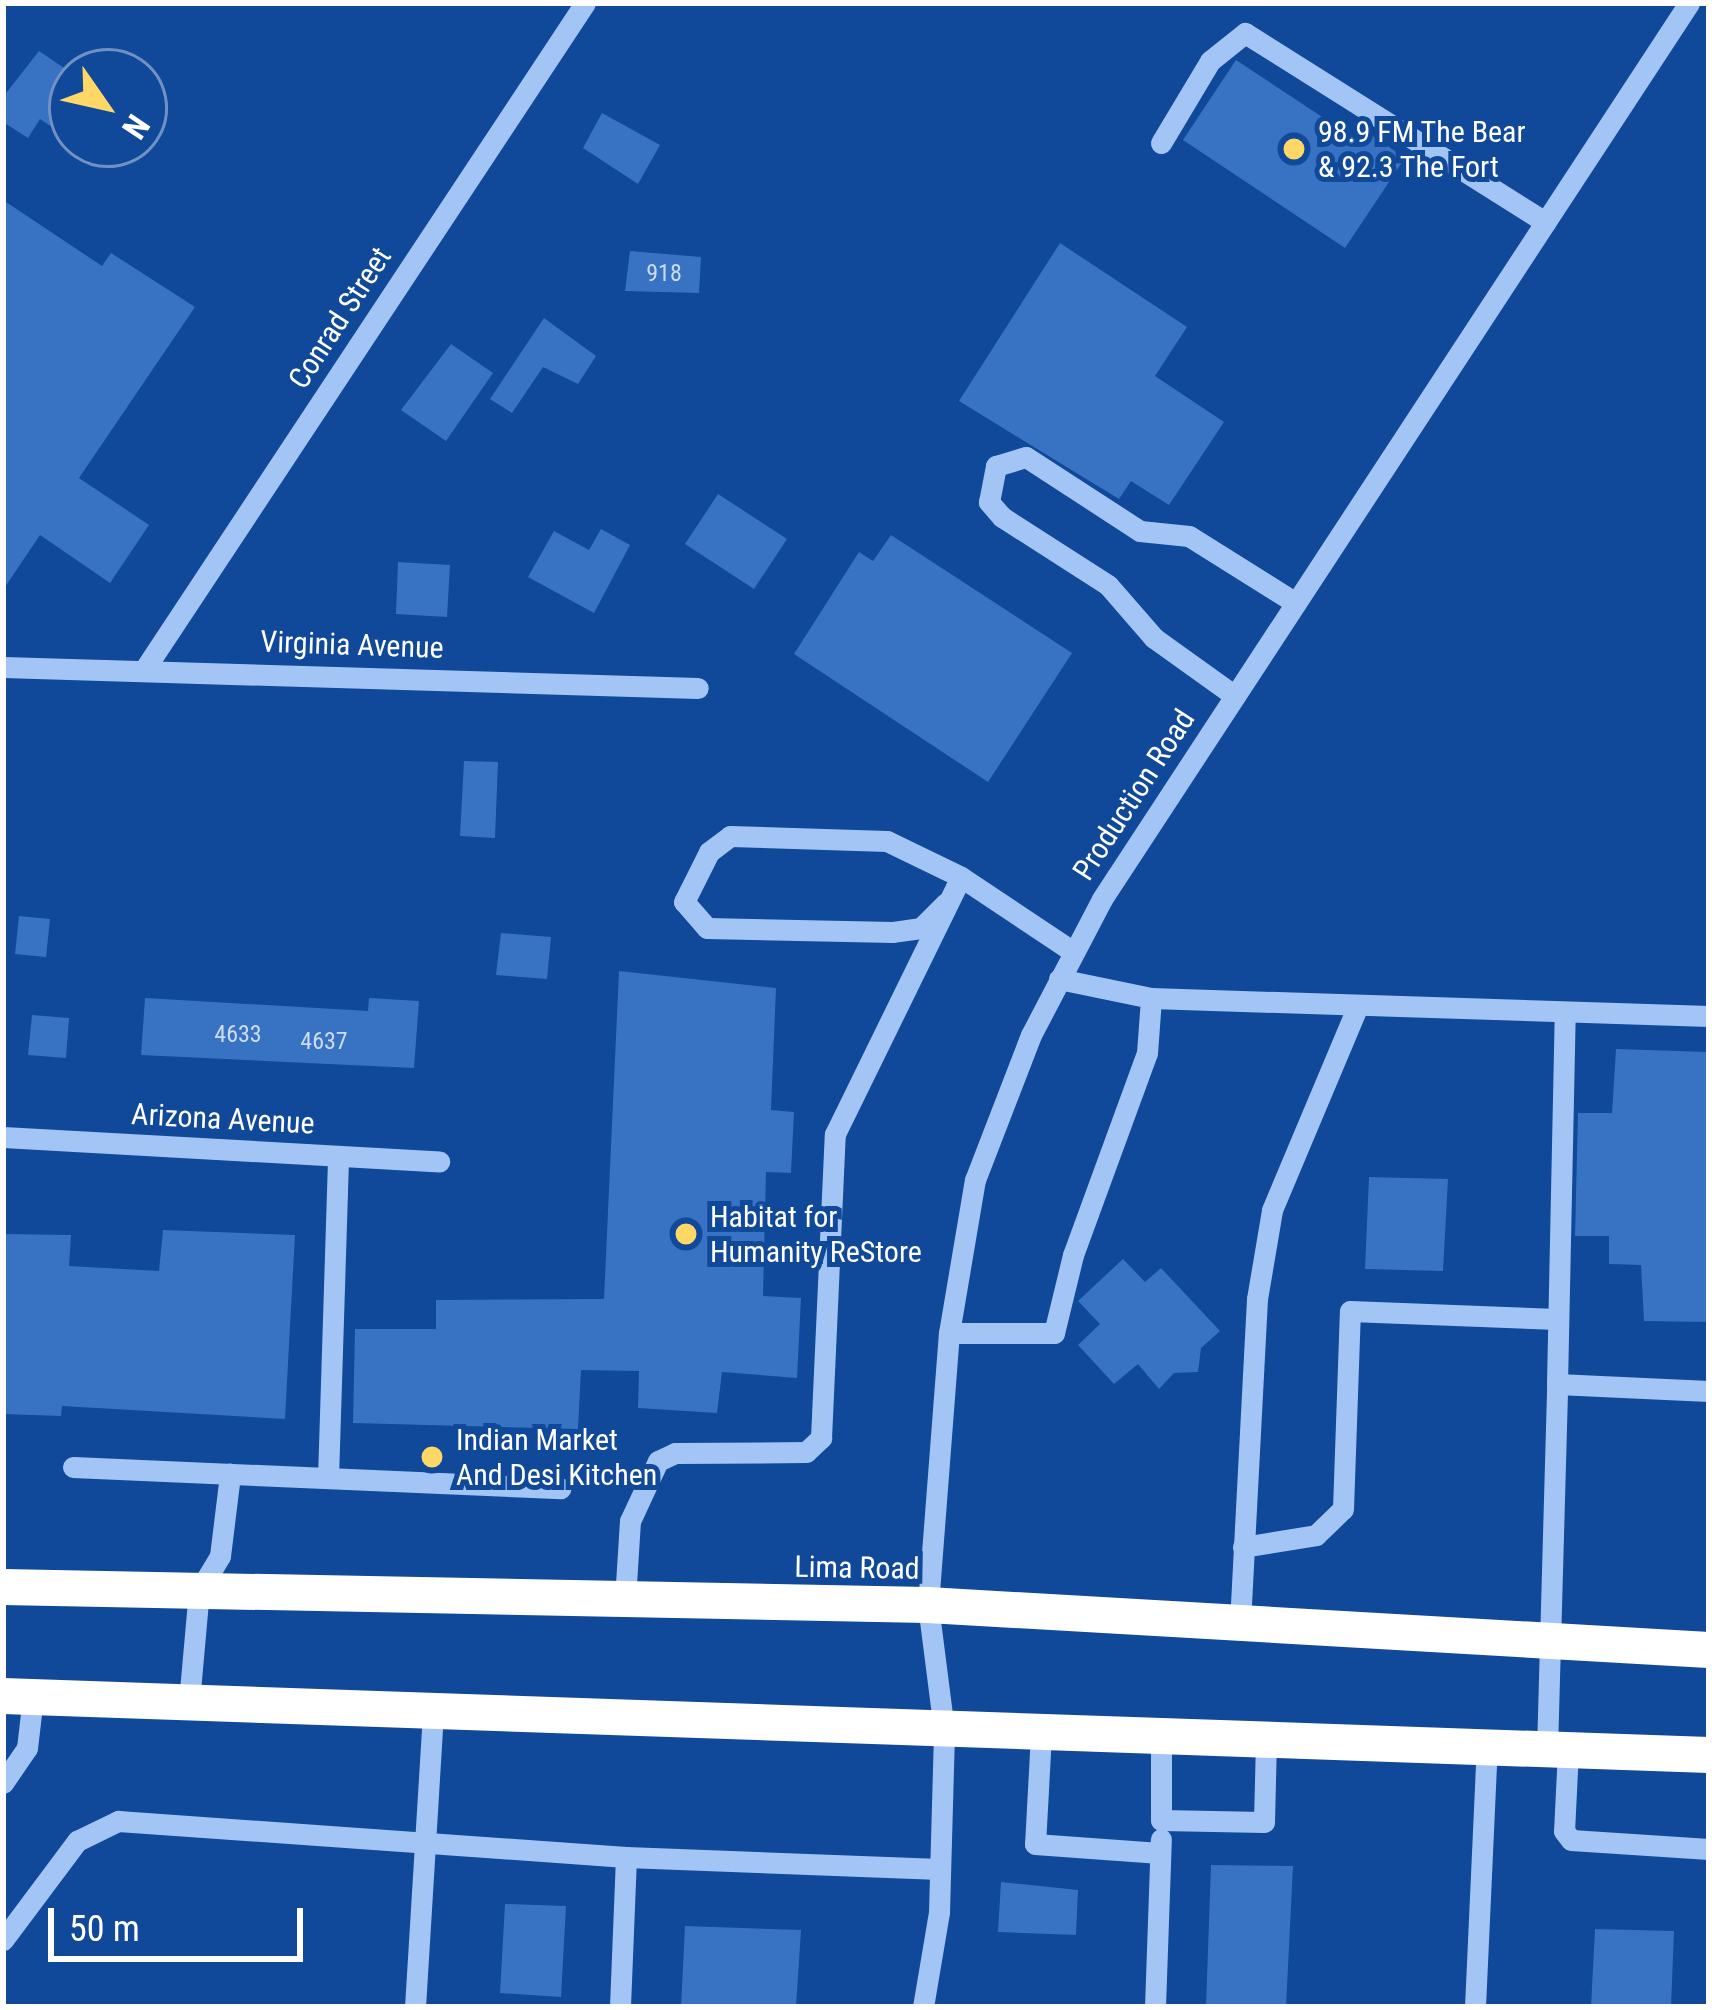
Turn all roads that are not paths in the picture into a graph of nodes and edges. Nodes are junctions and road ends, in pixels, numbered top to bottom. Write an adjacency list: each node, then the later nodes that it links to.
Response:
1 (585, 3): 7 (street, Conrad Street)
2 (1690, 3): 4 (street, Production Road)
3 (1161, 143): 4 (street)
4 (1545, 223): 5 (street, Production Road)
5 (1296, 604): 9 (street, Production Road); 9 (street)
6 (3, 667): 7 (street, Virginia Avenue)
7 (146, 667): 8 (street, Virginia Avenue)
8 (698, 688)
9 (1235, 696): 11 (street, Production Road)
10 (961, 877): 10 (street); 11 (street); 31 (street)
11 (1072, 951): 12 (street, Production Road)
12 (1059, 979): 13 (street); 21 (street, Production Road)
13 (1151, 998): 14 (street); 21 (street)
14 (1358, 1006): 15 (street); 28 (street)
15 (1565, 1015): 16 (street); 20 (street)
16 (1709, 1016)
17 (3, 1137): 18 (street, Arizona Avenue)
18 (338, 1156): 19 (street, Arizona Avenue); 26 (street)
19 (440, 1161)
20 (1558, 1319): 22 (street); 28 (street)
21 (949, 1333): 32 (street, Production Road)
22 (1557, 1384): 23 (street); 34 (street)
23 (1709, 1391)
24 (73, 1467): 25 (street)
25 (230, 1474): 26 (street); 30 (street)
26 (328, 1478): 27 (street)
27 (561, 1488)
28 (1243, 1547): 33 (street)
29 (3, 1587): 30 (highway, Lima Road)
30 (199, 1591): 31 (highway, Lima Road); 37 (street)
31 (625, 1600): 32 (highway, Lima Road)
32 (928, 1605): 33 (highway, Lima Road); 39 (street, Production Road)
33 (1240, 1623): 34 (highway, Lima Road)
34 (1549, 1641): 35 (highway, Lima Road); 44 (street)
35 (1709, 1650)
36 (18, 1696): 37 (highway); 46 (street)
37 (189, 1702): 38 (highway)
38 (433, 1711): 39 (highway); 48 (street)
39 (944, 1730): 40 (highway); 52 (street, Production Road)
40 (1041, 1734): 41 (highway); 50 (street)
41 (1161, 1737): 42 (highway); 47 (street)
42 (1266, 1740): 43 (highway); 47 (street)
43 (1487, 1748): 44 (highway); 58 (street)
44 (1557, 1750): 45 (highway); 49 (street)
45 (1709, 1755)
46 (3, 1784)
47 (1161, 1820): 50 (street)
48 (423, 1848): 51 (street); 53 (street); 54 (street)
49 (1709, 1849)
50 (1160, 1852): 57 (street)
51 (626, 1858): 52 (street); 55 (street)
52 (940, 1869): 56 (street, Production Road)
53 (3, 1940)
54 (415, 2007)
55 (620, 2007)
56 (923, 2007)
57 (1155, 2007)
58 (1475, 2007)

